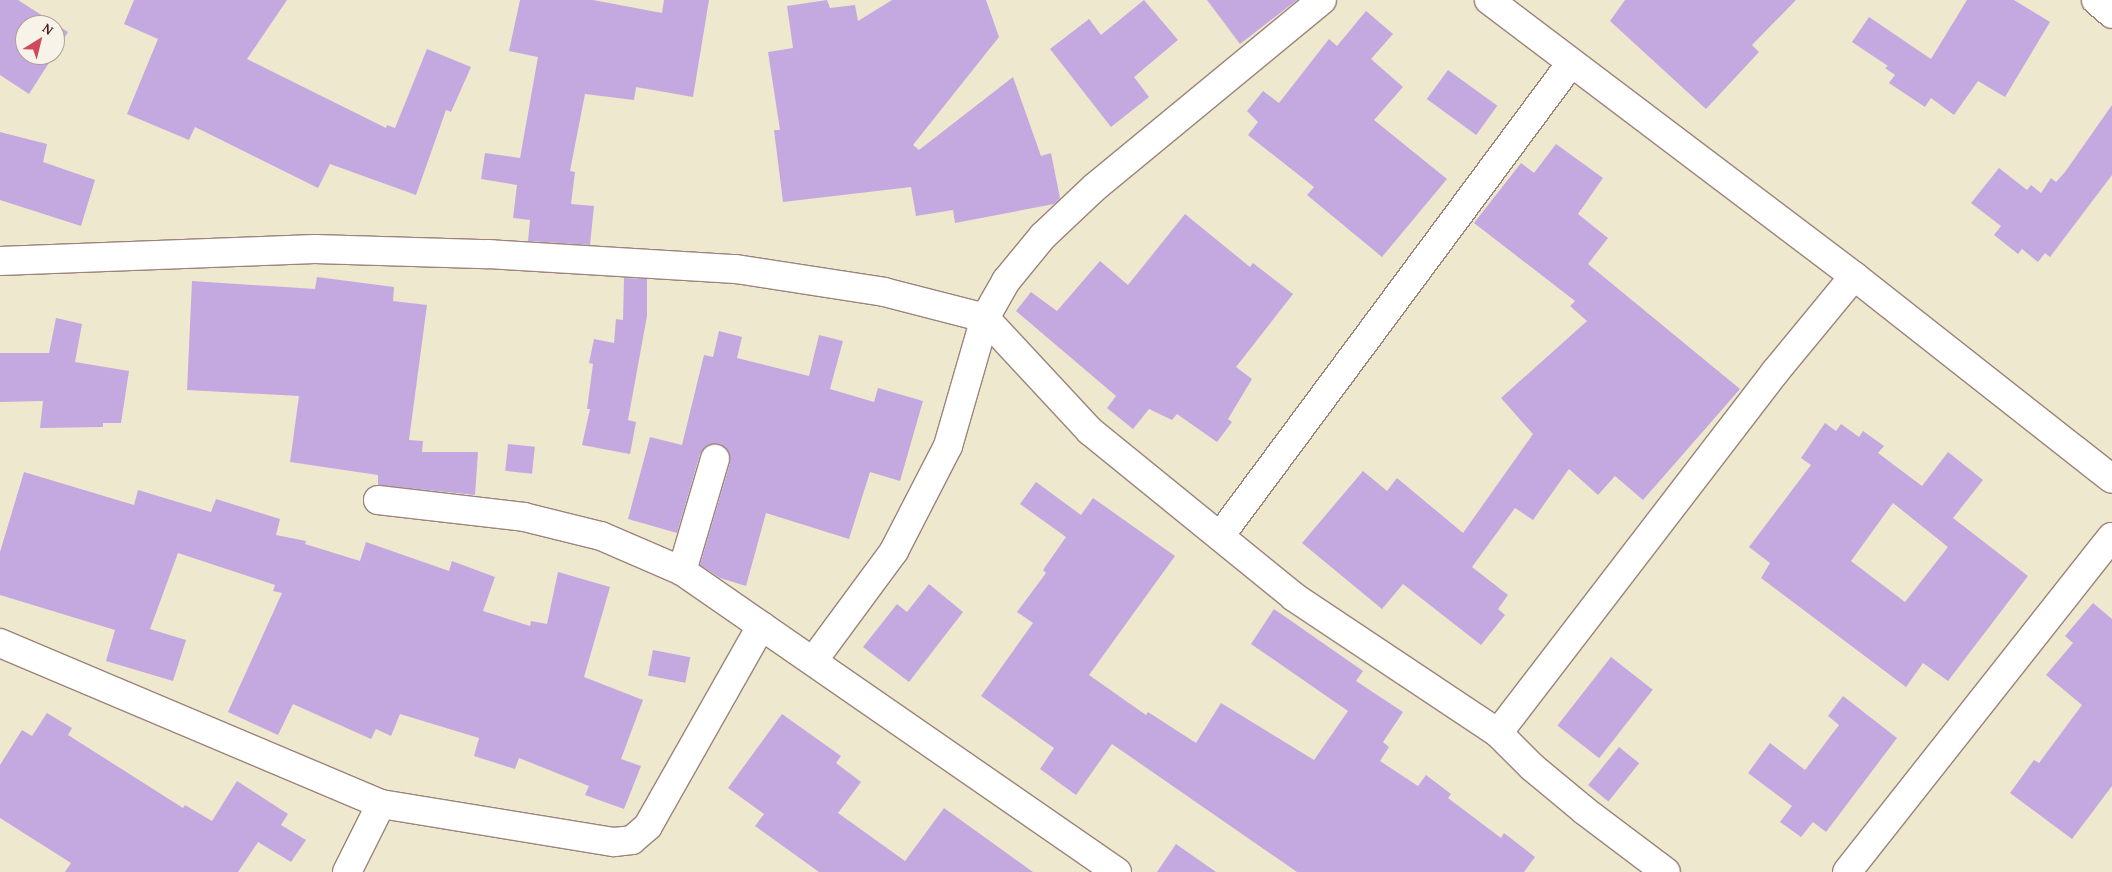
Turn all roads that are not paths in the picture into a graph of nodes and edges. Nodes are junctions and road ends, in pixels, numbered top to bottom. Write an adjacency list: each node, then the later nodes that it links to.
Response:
1 (1322, 0): 8 (street)
2 (1489, 0): 5 (street)
3 (2096, 0): 4 (street)
4 (2112, 14)
5 (1571, 62): 7 (street); 12 (street)
6 (0, 260): 8 (street)
7 (1854, 276): 10 (street); 18 (street)
8 (985, 318): 12 (street); 17 (street)
9 (715, 459): 14 (street)
10 (2112, 479)
11 (378, 500): 14 (street)
12 (1220, 536): 18 (street)
13 (2112, 536): 23 (street)
14 (682, 571): 15 (street)
15 (761, 626): 17 (street); 19 (street)
16 (0, 643): 19 (street)
17 (813, 660): 21 (street)
18 (1498, 733): 22 (street)
19 (380, 804): 20 (street)
20 (347, 872)
21 (1117, 872)
22 (1666, 872)
23 (1847, 872)

